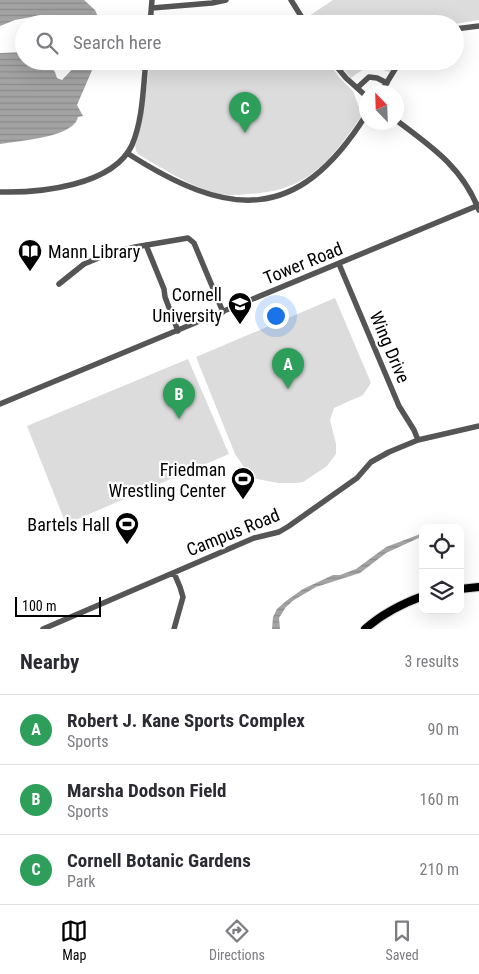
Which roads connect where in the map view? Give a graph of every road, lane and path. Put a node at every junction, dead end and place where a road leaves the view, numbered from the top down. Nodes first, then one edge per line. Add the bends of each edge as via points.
1 (152, 0) edge
2 (226, 0) edge
3 (291, 0) edge
4 (152, 8) junction
5 (151, 15) edge
6 (300, 15) edge
7 (479, 26) edge
8 (464, 28) edge
9 (145, 70) edge
10 (339, 70) edge
11 (395, 70) edge
12 (387, 83) joint
13 (357, 88) joint
14 (359, 126) edge
15 (404, 126) edge
16 (127, 153) junction
17 (0, 192) edge
18 (478, 207) edge
19 (146, 245) junction
20 (338, 264) junction
21 (60, 284) dead end
22 (223, 312) junction
23 (178, 331) junction
24 (0, 404) edge
25 (479, 426) edge
26 (418, 440) junction
27 (174, 573) junction
28 (479, 587) edge
29 (464, 589) edge
30 (419, 598) edge
31 (43, 629) edge
32 (174, 629) edge
33 (365, 629) edge

1 - 4 street
2 - 4 street
3 - 6 street
4 - 5 street
7 - 8 street
9 - 16 street via 139,120
10 - 13 street
11 - 12 street
12 - 13 street via 369,77
14 - 16 street via 344,149 316,176 294,190 264,199 227,199 201,192
15 - 18 street via 448,161 465,182
16 - 17 street via 112,167 80,182 34,192
18 - 20 street, Tower Road
19 - 21 street via 121,250 84,264
19 - 22 street via 188,238 194,243
19 - 23 street
20 - 22 street, Tower Road
20 - 26 street, Wing Drive via 399,406
22 - 23 street, Tower Road
23 - 24 street, Tower Road
25 - 26 street, Campus Road
26 - 27 street, Campus Road via 374,460 357,478 284,530 254,538
27 - 31 street, Campus Road
27 - 32 street via 183,597
28 - 29 main road
30 - 33 main road via 382,615

